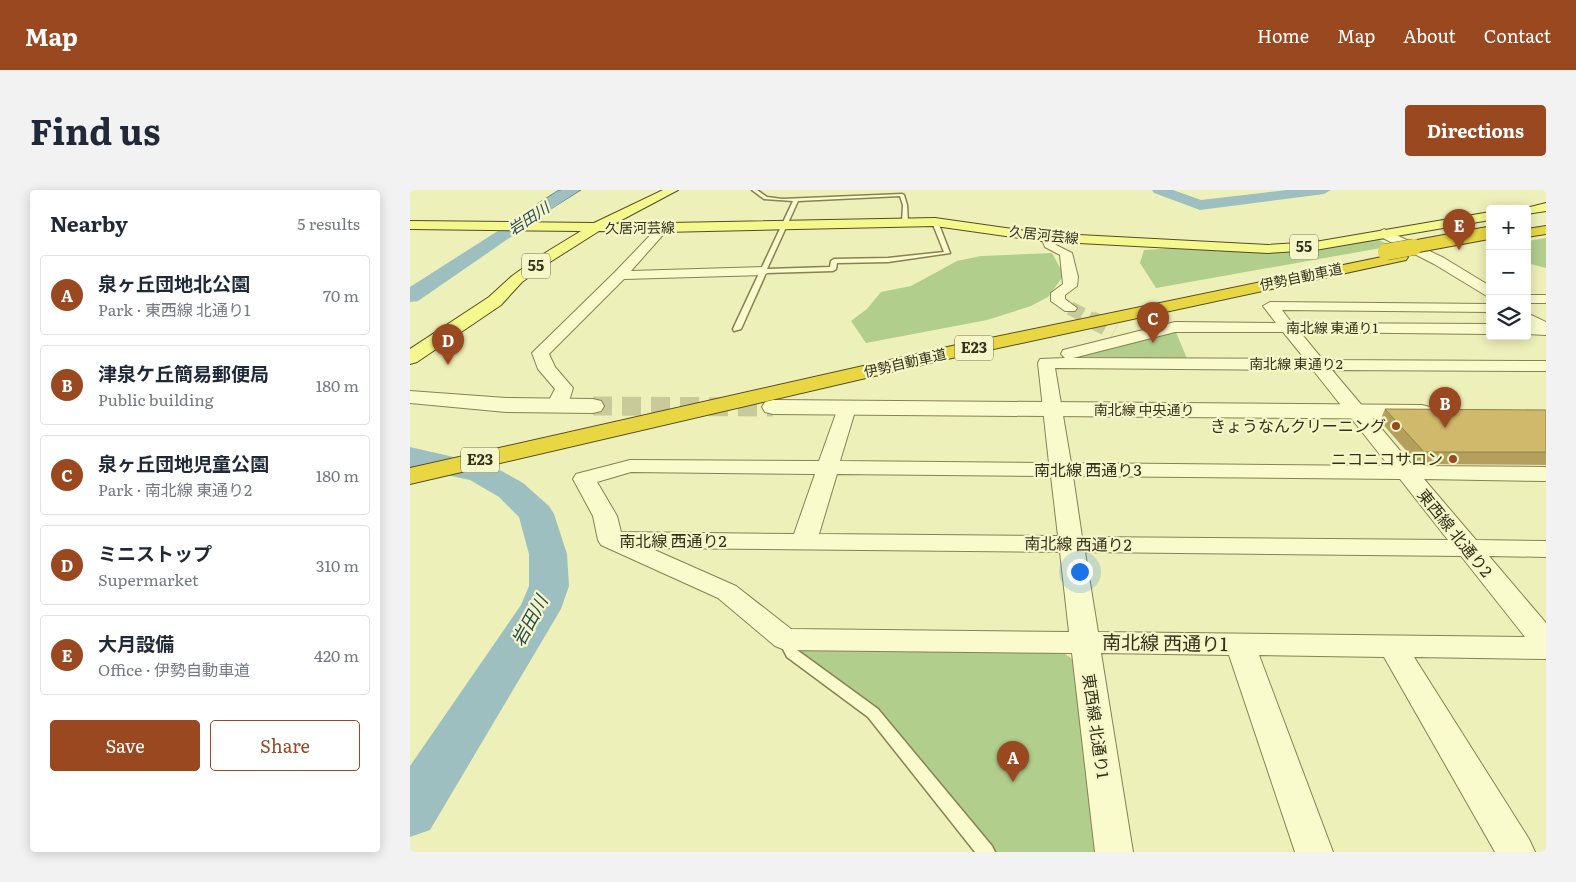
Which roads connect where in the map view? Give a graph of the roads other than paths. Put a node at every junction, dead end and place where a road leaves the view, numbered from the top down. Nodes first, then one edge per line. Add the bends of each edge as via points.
1 (672, 190) edge
2 (754, 190) edge
3 (796, 200) junction
4 (1546, 207) edge
5 (1531, 209) edge
6 (1486, 217) edge
7 (905, 222) junction
8 (935, 222) junction
9 (1546, 223) edge
10 (785, 224) junction
11 (1531, 225) edge
12 (410, 226) edge
13 (596, 228) junction
14 (663, 228) junction
15 (1546, 230) edge
16 (1531, 232) edge
17 (1384, 233) junction
18 (1486, 236) edge
19 (1047, 237) junction
20 (764, 271) junction
21 (620, 275) junction
22 (1486, 290) edge
23 (1531, 299) edge
24 (1546, 300) edge
25 (1070, 308) tunnel mouth
26 (1486, 308) edge
27 (1531, 321) edge
28 (1288, 328) junction
29 (737, 329) dead end
30 (1486, 329) edge
31 (1541, 330) edge
32 (410, 358) edge
33 (1046, 363) junction
34 (1317, 364) junction
35 (1546, 366) edge
36 (410, 397) edge
37 (554, 406) junction
38 (593, 406) tunnel mouth
39 (773, 407) tunnel mouth
40 (847, 408) junction
41 (1052, 410) junction
42 (1356, 412) junction
43 (1446, 412) edge
44 (548, 437) junction
45 (410, 460) edge
46 (827, 468) junction
47 (1061, 470) junction
48 (1407, 473) junction
49 (1546, 474) edge
50 (410, 476) edge
51 (610, 540) junction
52 (804, 542) junction
53 (1071, 544) junction
54 (1468, 548) junction
55 (1546, 549) edge
56 (785, 639) junction
57 (1084, 642) junction
58 (1546, 643) edge
59 (1240, 644) junction
60 (1392, 646) junction
61 (1546, 648) edge
62 (986, 852) edge
63 (1114, 852) edge
64 (1314, 852) edge
65 (1516, 852) edge

1 - 13 main road, 久居河芸線 / 55
2 - 3 lane via 766,198
3 - 7 lane via 902,195
3 - 10 lane
4 - 5 main road
6 - 17 main road, 久居河芸線 / 55
7 - 8 main road, 久居河芸線 / 55
7 - 10 main road, 久居河芸線 / 55
8 - 19 main road, 久居河芸線 / 55
8 - 20 lane via 947,253 888,260 834,261 833,269
9 - 11 highway
10 - 14 main road, 久居河芸線 / 55
10 - 20 lane
12 - 13 main road, 久居河芸線 / 55
13 - 14 main road, 久居河芸線 / 55
13 - 32 main road, 久居河芸線 / 55 via 545,259 517,279 495,301
14 - 21 street
15 - 16 highway
17 - 19 main road, 久居河芸線 / 55 via 1279,249
17 - 22 street via 1439,261
18 - 44 highway, 伊勢自動車道 / E23
19 - 25 street via 1051,247 1066,253 1070,286 1058,293 1058,301
20 - 21 street
20 - 29 lane
21 - 37 street via 540,353 547,369 564,388 562,398
23 - 24 street
26 - 28 street, 東西線 北通り2 via 1270,306
27 - 31 street
28 - 30 street, 南北線 東通り1
28 - 33 street, 南北線 東通り1 via 1175,327 1120,336 1045,360
28 - 34 street, 東西線 北通り2
33 - 34 street, 南北線 東通り2
33 - 41 street, 東西線 北通り1
34 - 35 street, 南北線 東通り2
34 - 42 street, 東西線 北通り2
36 - 37 street via 449,402
37 - 38 street
39 - 40 street, 南北線 中央通り
40 - 41 street, 南北線 中央通り
40 - 46 street
41 - 42 street, 南北線 中央通り
41 - 47 street, 東西線 北通り1
42 - 43 street, 南北線 中央通り
42 - 48 street, 東西線 北通り2
44 - 45 highway, 伊勢自動車道 / E23
44 - 50 highway, 伊勢自動車道 / E23
46 - 47 street, 南北線 西通り3
46 - 51 street, 南北線 西通り3 via 630,466 584,479 605,516
46 - 52 street
47 - 48 street, 南北線 西通り3
47 - 53 street, 東西線 北通り1
48 - 49 street, 南北線 西通り3
48 - 54 street, 東西線 北通り2
51 - 52 street, 南北線 西通り2
51 - 56 street via 727,592
52 - 53 street, 南北線 西通り2
53 - 54 street, 南北線 西通り2
53 - 57 street, 東西線 北通り1
54 - 55 street, 南北線 西通り2
54 - 58 street, 東西線 北通り2
56 - 57 street, 南北線 西通り1
56 - 62 lane via 792,653 873,713
57 - 59 street, 南北線 西通り1
57 - 63 street, 東西線 北通り1
59 - 60 street, 南北線 西通り1
59 - 64 street
60 - 61 street, 南北線 西通り1
60 - 65 street

